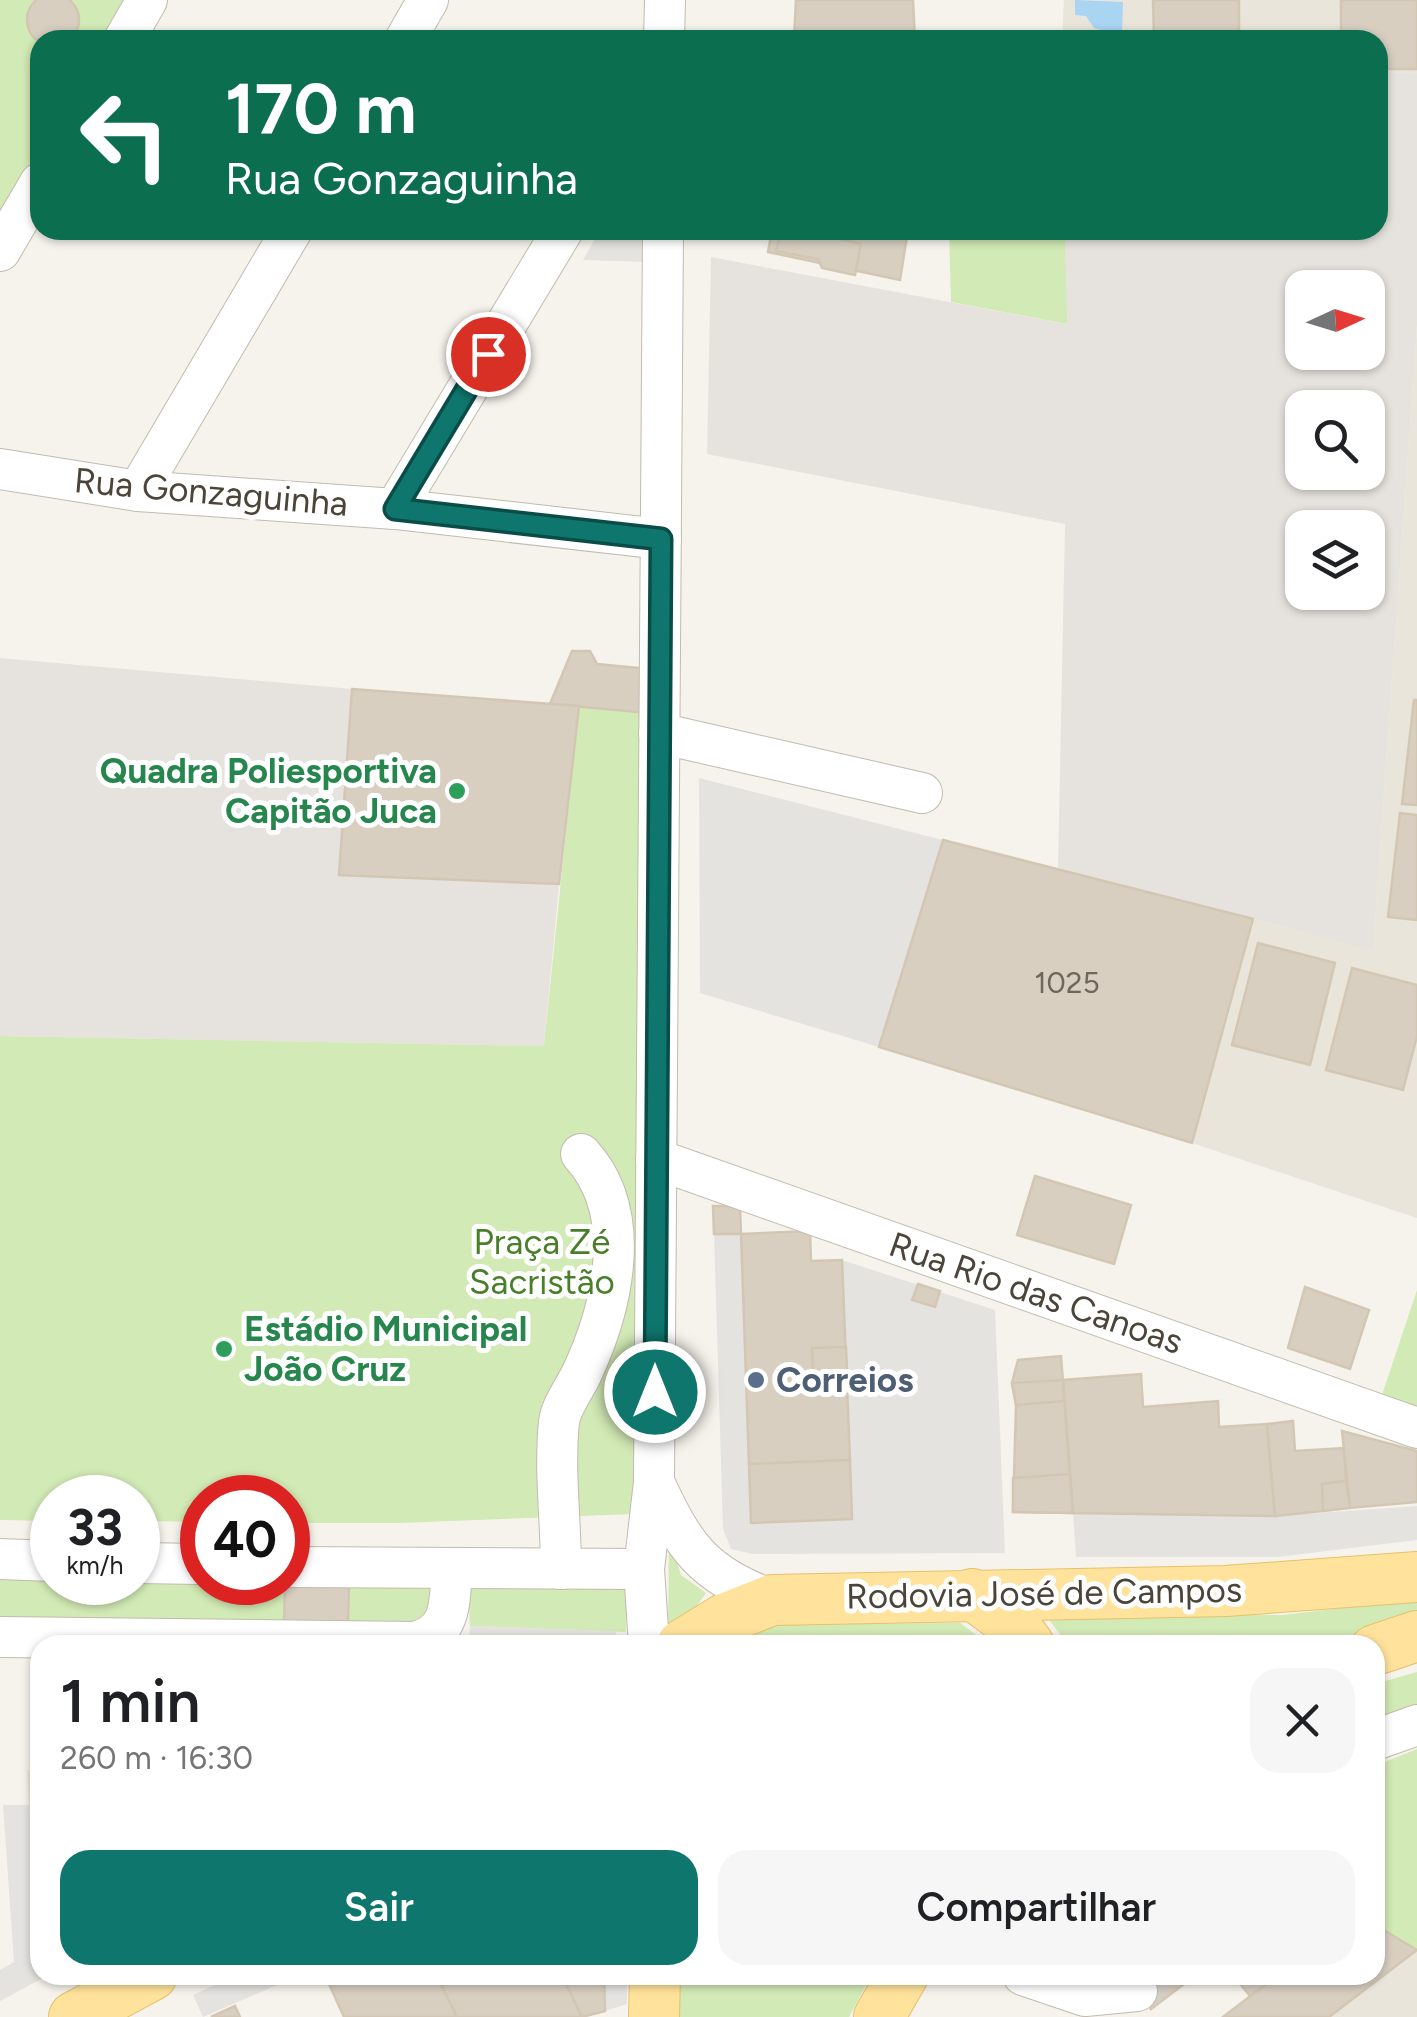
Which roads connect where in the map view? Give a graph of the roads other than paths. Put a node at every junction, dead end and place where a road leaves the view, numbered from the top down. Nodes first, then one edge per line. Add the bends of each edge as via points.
1 (147, 0) edge
2 (428, 0) edge
3 (665, 0) edge
4 (130, 30) edge
5 (411, 30) edge
6 (664, 30) edge
7 (30, 200) edge
8 (286, 240) edge
9 (557, 240) edge
10 (663, 240) edge
11 (0, 251) edge
12 (0, 468) edge
13 (138, 491) junction
14 (395, 509) junction
15 (661, 539) junction
16 (659, 733) junction
17 (922, 793) dead end
18 (580, 1154) dead end
19 (656, 1159) junction
20 (1417, 1428) edge
21 (654, 1482) junction
22 (0, 1559) edge
23 (30, 1560) edge
24 (310, 1568) edge
25 (644, 1568) junction
26 (561, 1570) junction
27 (452, 1571) junction
28 (1417, 1577) edge
29 (972, 1594) junction
30 (772, 1600) junction
31 (436, 1635) edge
32 (648, 1635) edge
33 (698, 1635) edge
34 (1021, 1635) edge
35 (0, 1636) edge
36 (30, 1636) edge
37 (1417, 1636) edge
38 (1385, 1647) edge
39 (1417, 1725) edge
40 (1385, 1736) edge
41 (133, 1985) edge
42 (655, 1985) edge
43 (898, 1985) edge
44 (1053, 1985) edge
45 (1137, 1991) tunnel mouth
46 (74, 2017) edge
47 (654, 2017) edge
48 (879, 2017) edge

1 - 4 street
2 - 5 street
3 - 6 street
7 - 11 street
8 - 13 street
9 - 14 street
10 - 15 street
12 - 13 street, Rua Gonzaguinha
13 - 14 street, Rua Gonzaguinha
14 - 15 street, Rua Gonzaguinha
15 - 16 street
16 - 17 street
16 - 19 street
18 - 26 street via 604,1186 615,1249 609,1295 560,1418
19 - 20 street, Rua Rio das Canoas
19 - 21 street
21 - 25 street
21 - 30 street via 695,1557 716,1576
22 - 23 street
24 - 27 street
25 - 26 street
25 - 32 street
26 - 27 street
27 - 31 street via 444,1627
28 - 29 main road, Rodovia José de Campos via 1226,1591
29 - 30 main road, Rodovia José de Campos
29 - 34 main road
30 - 33 main road, Rodovia José de Campos
35 - 36 street
37 - 38 main road
39 - 40 street
41 - 46 main road
42 - 47 main road
43 - 48 main road
44 - 45 street via 1085,1996

